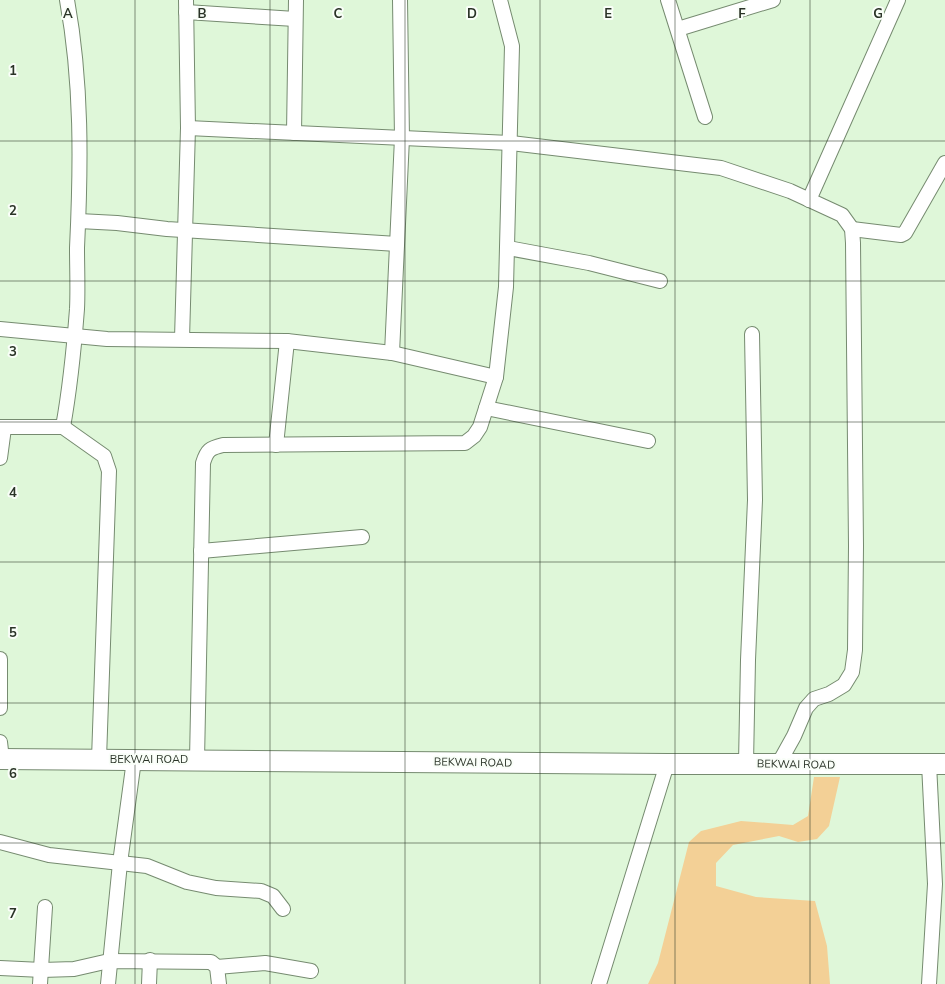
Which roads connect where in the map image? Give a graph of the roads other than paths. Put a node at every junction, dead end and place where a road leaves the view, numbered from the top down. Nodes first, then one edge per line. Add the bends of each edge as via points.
1 (67, 0) edge
2 (296, 0) edge
3 (400, 0) edge
4 (500, 0) edge
5 (668, 0) edge
6 (773, 0) edge
7 (898, 0) edge
8 (186, 6) edge
9 (296, 19) junction
10 (678, 29) junction
11 (706, 117) dead end
12 (188, 128) junction
13 (294, 133) junction
14 (402, 138) junction
15 (511, 143) junction
16 (945, 163) edge
17 (809, 200) junction
18 (79, 221) junction
19 (185, 229) junction
20 (852, 229) junction
21 (397, 244) junction
22 (508, 248) junction
23 (660, 281) dead end
24 (0, 329) edge
25 (752, 334) dead end
26 (74, 337) junction
27 (182, 339) junction
28 (287, 340) junction
29 (392, 353) junction
30 (496, 377) junction
31 (486, 408) junction
32 (63, 426) junction
33 (2, 428) edge
34 (648, 442) dead end
35 (276, 445) junction
36 (0, 458) edge
37 (362, 537) dead end
38 (201, 551) junction
39 (0, 659) edge
40 (0, 708) edge
41 (1, 753) edge
42 (99, 759) junction
43 (134, 760) junction
44 (197, 760) junction
45 (746, 763) junction
46 (778, 763) junction
47 (667, 764) junction
48 (937, 764) edge
49 (0, 842) edge
50 (120, 863) junction
51 (45, 907) dead end
52 (283, 909) dead end
53 (940, 915) edge
54 (150, 960) junction
55 (109, 961) junction
56 (217, 967) junction
57 (0, 968) edge
58 (311, 971) dead end
59 (41, 977) edge
60 (108, 984) edge
61 (149, 984) edge
62 (219, 984) edge
63 (598, 984) edge
64 (929, 984) edge

1 - 18 street via 80,109
2 - 9 street
3 - 14 street
4 - 15 street via 512,46
5 - 10 street
6 - 10 street
7 - 17 street
8 - 9 street
8 - 12 street
9 - 13 street
10 - 11 street
12 - 13 street
12 - 19 street
13 - 14 street
14 - 15 street
14 - 21 street
15 - 17 street via 721,168 780,187
15 - 22 street
16 - 20 street via 905,233 901,235
17 - 20 street via 842,215
18 - 19 street
18 - 26 street
19 - 21 street
19 - 27 street
20 - 46 street via 856,546 854,658 852,672 844,685 814,699 806,708 794,736
21 - 29 street
22 - 23 street
22 - 30 street
24 - 26 street
25 - 45 street via 755,500
26 - 27 street
26 - 32 street
27 - 28 street
28 - 29 street
28 - 35 street
29 - 30 street
30 - 31 street
31 - 34 street
31 - 35 street via 480,427 465,443
32 - 33 street
32 - 42 street via 104,456 110,471
33 - 36 street
35 - 38 street via 223,445 206,452 203,463
37 - 38 street
38 - 44 street
39 - 40 street
41 - 42 highway, BEKWAI ROAD
42 - 43 highway, BEKWAI ROAD
43 - 44 highway, BEKWAI ROAD
43 - 50 street
44 - 47 highway, BEKWAI ROAD
45 - 46 highway, BEKWAI ROAD
45 - 47 highway, BEKWAI ROAD
46 - 48 highway, BEKWAI ROAD
47 - 63 street
48 - 53 street via 935,884
49 - 50 street via 49,855
50 - 52 street via 147,866 187,882 216,888 261,891 273,896
50 - 55 street
51 - 59 street
53 - 64 street
54 - 55 street
54 - 56 street via 211,962
54 - 61 street
55 - 59 street
55 - 60 street
56 - 58 street via 265,963
56 - 62 street
57 - 59 street

